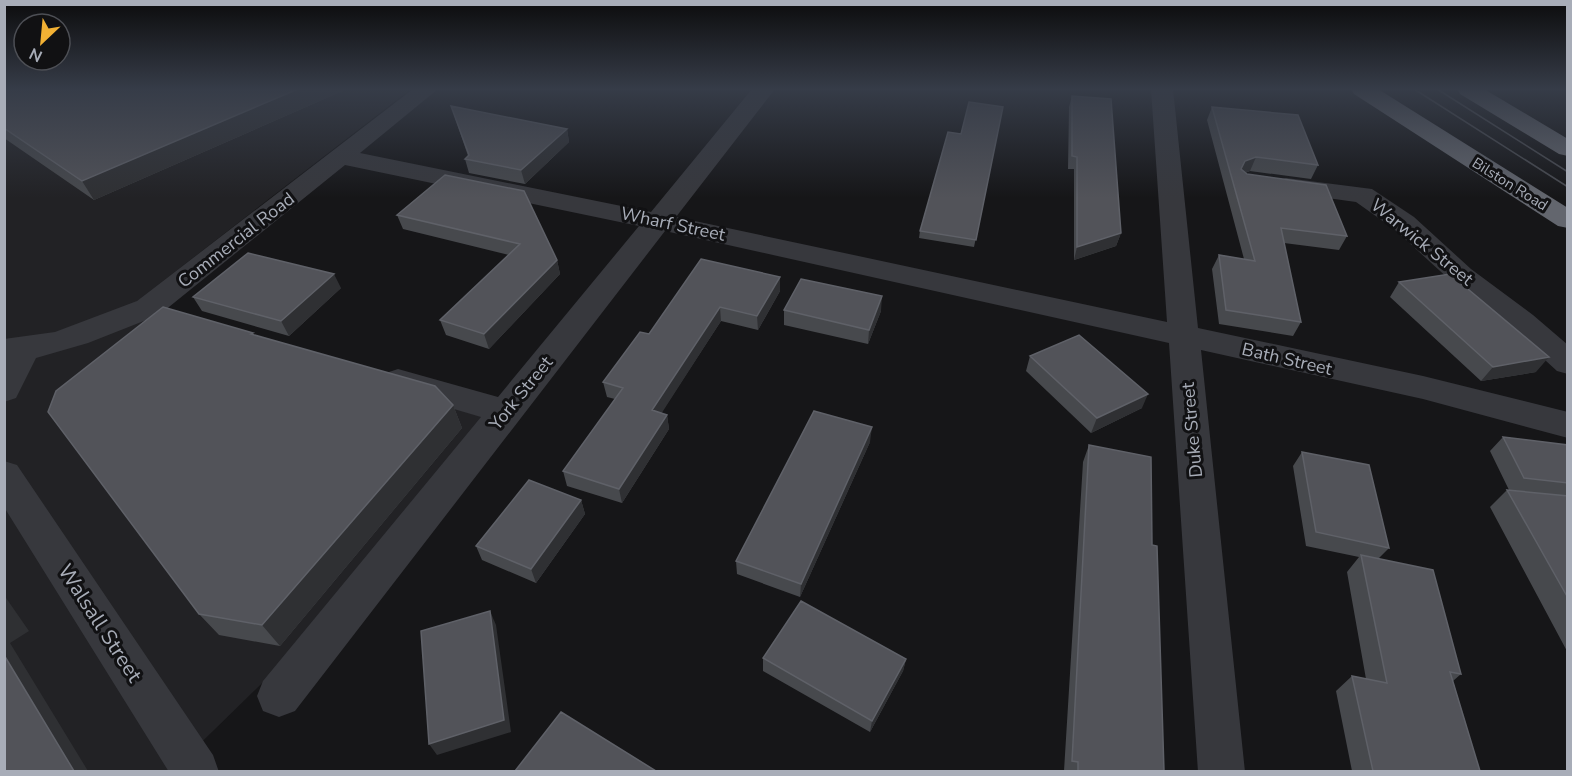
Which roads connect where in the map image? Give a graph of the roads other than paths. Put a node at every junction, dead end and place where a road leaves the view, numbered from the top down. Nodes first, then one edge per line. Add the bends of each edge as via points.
1 (381, 125) edge
2 (735, 125) edge
3 (1165, 125) edge
4 (1420, 125) edge
5 (1525, 125) edge
6 (1568, 149) edge
7 (341, 157) junction
8 (1261, 182) edge
9 (1568, 220) edge
10 (658, 221) junction
11 (1005, 294) joint
12 (148, 309) junction
13 (184, 319) edge
14 (1184, 336) junction
15 (14, 350) edge
16 (1568, 363) edge
17 (368, 372) edge
18 (4, 390) edge
19 (506, 412) junction
20 (1568, 424) edge
21 (4, 475) edge
22 (279, 696) dead end
23 (196, 771) edge
24 (1222, 771) edge

1 - 7 street, Commercial Road
2 - 10 street, York Street
3 - 14 street, Duke Street
4 - 9 highway, Bilston Road
5 - 6 highway
7 - 10 street, Wharf Street
7 - 12 street, Commercial Road
8 - 16 street, Warwick Street via 1363,195 1404,223
10 - 11 street, Wharf Street
10 - 19 street, York Street
11 - 14 street, Bath Street
12 - 13 street
12 - 15 street, Commercial Road via 93,330
14 - 20 street, Bath Street
14 - 24 street, Duke Street
15 - 18 street
17 - 19 street
19 - 22 street, York Street
21 - 23 street, Walsall Street

